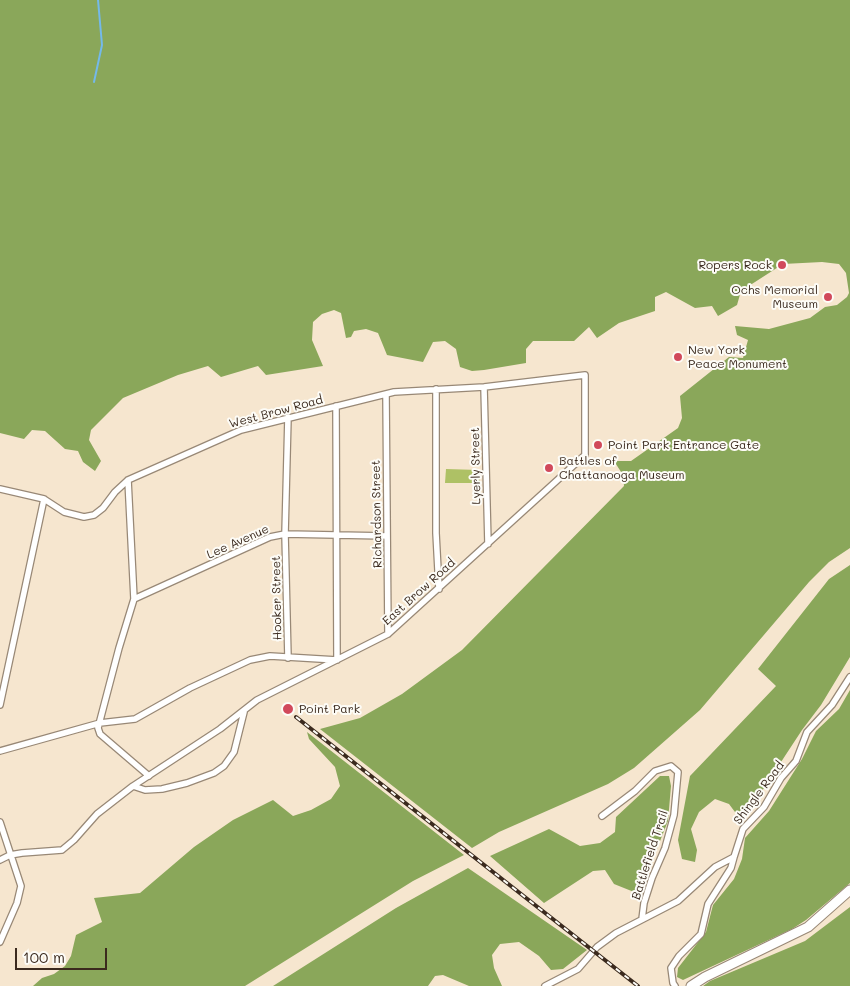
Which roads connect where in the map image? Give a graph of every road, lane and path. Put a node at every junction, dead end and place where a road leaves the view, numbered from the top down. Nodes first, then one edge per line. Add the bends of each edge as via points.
1 (484, 387) junction
2 (436, 389) junction
3 (386, 394) junction
4 (336, 406) junction
5 (288, 417) junction
6 (585, 456) joint
7 (128, 480) junction
8 (0, 489) edge
9 (44, 499) junction
10 (285, 534) junction
11 (337, 534) junction
12 (387, 536) junction
13 (488, 544) junction
14 (438, 588) junction
15 (134, 600) junction
16 (388, 634) junction
17 (288, 658) junction
18 (337, 660) junction
19 (850, 677) edge
20 (0, 705) edge
21 (244, 712) junction
22 (100, 723) junction
23 (0, 750) edge
24 (149, 776) junction
25 (134, 786) junction
26 (602, 816) dead end
27 (0, 822) edge
28 (10, 855) junction
29 (734, 857) junction
30 (0, 860) edge
31 (850, 890) edge
32 (642, 919) junction
33 (0, 942) edge
34 (545, 986) edge
35 (675, 986) edge
36 (691, 986) edge

1 - 2 street, West Brow Road
1 - 6 street, West Brow Road via 585,375
1 - 13 street, Lyerly Street
2 - 3 street, West Brow Road
2 - 14 street
3 - 4 street, West Brow Road
3 - 12 street, Richardson Street
4 - 5 street, West Brow Road
4 - 11 street
5 - 7 street, West Brow Road via 233,433
5 - 10 street, Hooker Street
6 - 13 street, East Brow Road
7 - 9 street, West Brow Road via 103,508 84,518 64,512
7 - 15 street
8 - 9 street, West Brow Road
9 - 20 street
10 - 11 street, Lee Avenue
10 - 15 street, Lee Avenue via 262,540
10 - 17 street, Hooker Street
11 - 12 street, Lee Avenue
11 - 18 street
12 - 16 street, Richardson Street
13 - 14 street, East Brow Road
14 - 16 street, East Brow Road
15 - 22 street
16 - 18 street, East Brow Road
17 - 18 street
17 - 22 street via 270,656 250,660 135,719
18 - 21 street, East Brow Road via 257,700
19 - 29 street, Shingle Road via 832,705 807,732 796,761 781,778 764,807 743,829
21 - 24 street, East Brow Road
21 - 25 street via 234,752 219,770 162,789 145,790
22 - 23 street
22 - 24 street via 100,734
24 - 25 street, East Brow Road
25 - 28 street, East Brow Road via 93,816 62,850
26 - 32 street, Battlefield Trail via 655,771 671,766 678,772 674,816 646,894
27 - 28 street
28 - 30 street, East Brow Road
28 - 33 street via 21,886
29 - 32 street via 715,867 678,901
29 - 35 street, Shingle Road via 731,868 708,904 701,934 671,968
31 - 36 main road via 808,926
32 - 34 street via 597,947 578,969

